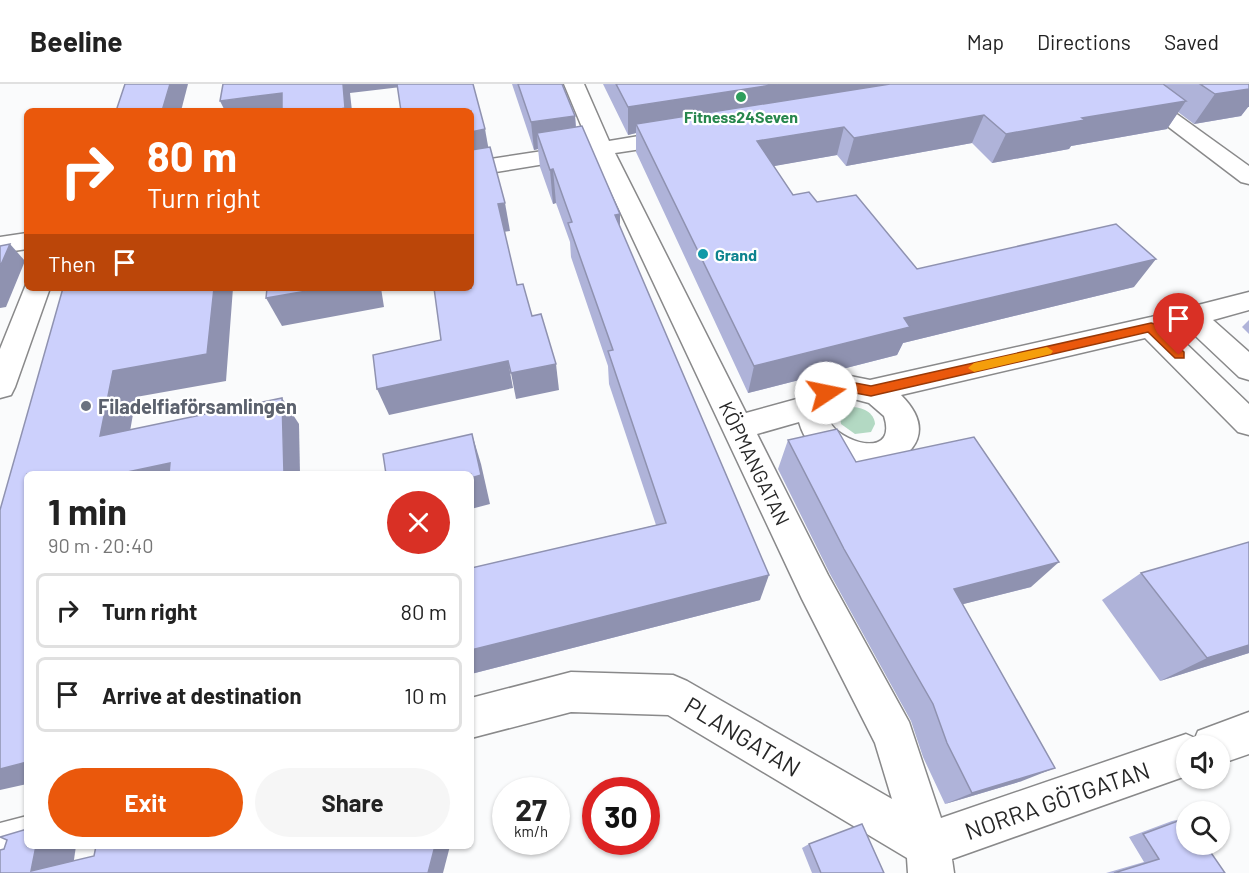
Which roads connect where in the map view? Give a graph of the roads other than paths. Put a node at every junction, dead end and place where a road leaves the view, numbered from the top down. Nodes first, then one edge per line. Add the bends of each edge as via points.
1 (574, 84) edge
2 (1122, 84) edge
3 (696, 133) edge
4 (602, 148) junction
5 (474, 169) edge
6 (1249, 177) edge
7 (24, 241) edge
8 (0, 245) edge
9 (36, 291) edge
10 (1249, 301) edge
11 (1191, 316) junction
12 (1151, 327) junction
13 (1249, 369) edge
14 (0, 387) edge
15 (871, 391) junction
16 (815, 406) junction
17 (1249, 423) edge
18 (738, 427) junction
19 (474, 717) edge
20 (1249, 733) edge
21 (1230, 740) edge
22 (1176, 759) edge
23 (24, 839) edge
24 (0, 845) edge
25 (929, 859) edge

1 - 4 street, KÖPMANGATAN
2 - 6 street
3 - 4 street
4 - 5 street
4 - 18 street, KÖPMANGATAN
7 - 8 street
9 - 14 street
10 - 11 street
11 - 12 street
11 - 13 street
12 - 15 street
12 - 17 street
15 - 16 street via 837,389 826,393
15 - 16 street via 890,402 903,425 902,437 884,454 853,456 837,450 818,432 813,421
16 - 18 street
18 - 25 street, KÖPMANGATAN via 815,587 894,737
19 - 25 street, PLANGATAN via 571,692 673,694
20 - 21 street
22 - 25 street, NORRA GÖTGATAN
23 - 24 street

